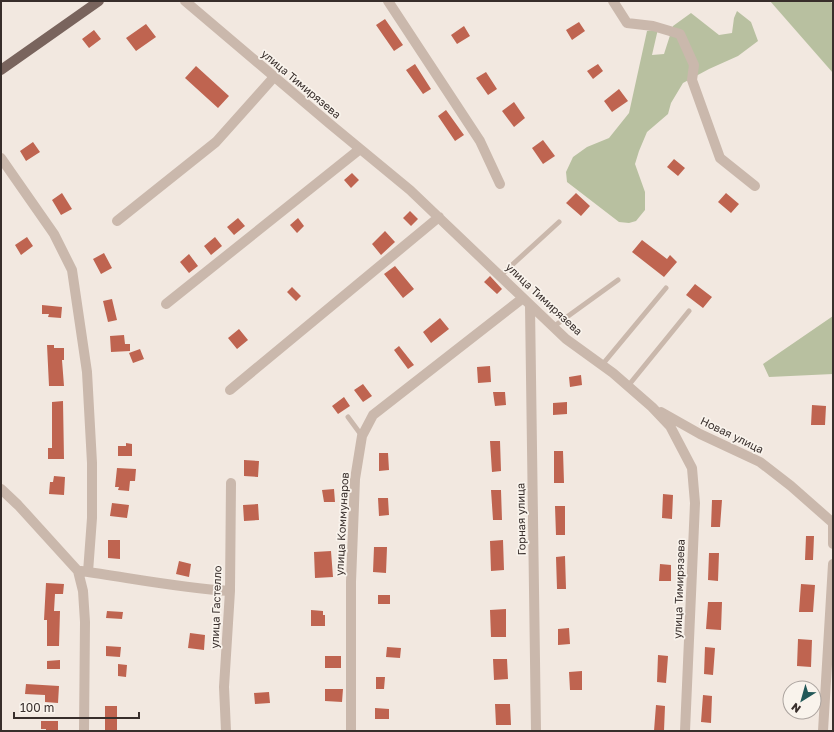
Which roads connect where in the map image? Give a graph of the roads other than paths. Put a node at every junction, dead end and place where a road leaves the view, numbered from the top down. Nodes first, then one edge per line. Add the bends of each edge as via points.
1 (99, 1) edge
2 (185, 1) edge
3 (388, 1) edge
4 (612, 1) edge
5 (1, 70) edge
6 (274, 78) junction
7 (360, 149) junction
8 (1, 158) edge
9 (500, 184) dead end
10 (755, 186) dead end
11 (439, 217) junction
12 (117, 222) dead end
13 (559, 222) dead end
14 (500, 276) junction
15 (618, 280) dead end
16 (666, 288) dead end
17 (523, 298) junction
18 (166, 304) dead end
19 (530, 306) junction
20 (690, 311) dead end
21 (553, 327) junction
22 (602, 365) junction
23 (628, 386) junction
24 (230, 390) dead end
25 (652, 407) junction
26 (348, 417) dead end
27 (362, 436) junction
28 (231, 483) dead end
29 (1, 489) edge
30 (833, 522) edge
31 (833, 544) edge
32 (833, 564) edge
33 (83, 571) junction
34 (230, 591) junction
35 (84, 731) edge
36 (226, 731) edge
37 (351, 731) edge
38 (536, 731) edge
39 (685, 731) edge
40 (823, 731) edge

1 - 5 main road
2 - 6 street, улица Тимирязева
3 - 9 street via 480,141
4 - 10 street via 627,22 654,26 680,34 694,65 692,80 720,158
6 - 7 street, улица Тимирязева
6 - 12 street via 216,142
7 - 11 street, улица Тимирязева
7 - 18 street
8 - 33 street via 54,234 72,270 87,372 92,463 92,518
11 - 14 street, улица Тимирязева
11 - 24 street
13 - 14 lane
14 - 17 street, улица Тимирязева
15 - 21 lane
16 - 22 lane
17 - 19 street, улица Тимирязева
17 - 27 street, улица Коммунаров via 373,416
19 - 21 street, улица Тимирязева
19 - 38 street, Горная улица
20 - 23 lane
21 - 22 street, улица Тимирязева
22 - 23 street, улица Тимирязева
23 - 25 street, улица Тимирязева
25 - 30 street, Новая улица via 700,434 760,462
25 - 39 street, улица Тимирязева via 670,426 692,468 695,503
26 - 27 lane
27 - 37 street, улица Коммунаров via 355,479 351,582
28 - 34 street, улица Гастелло
29 - 33 street
30 - 31 street, Новая улица
32 - 40 street
33 - 34 street via 194,589
33 - 35 street
34 - 36 street, улица Гастелло via 224,688

